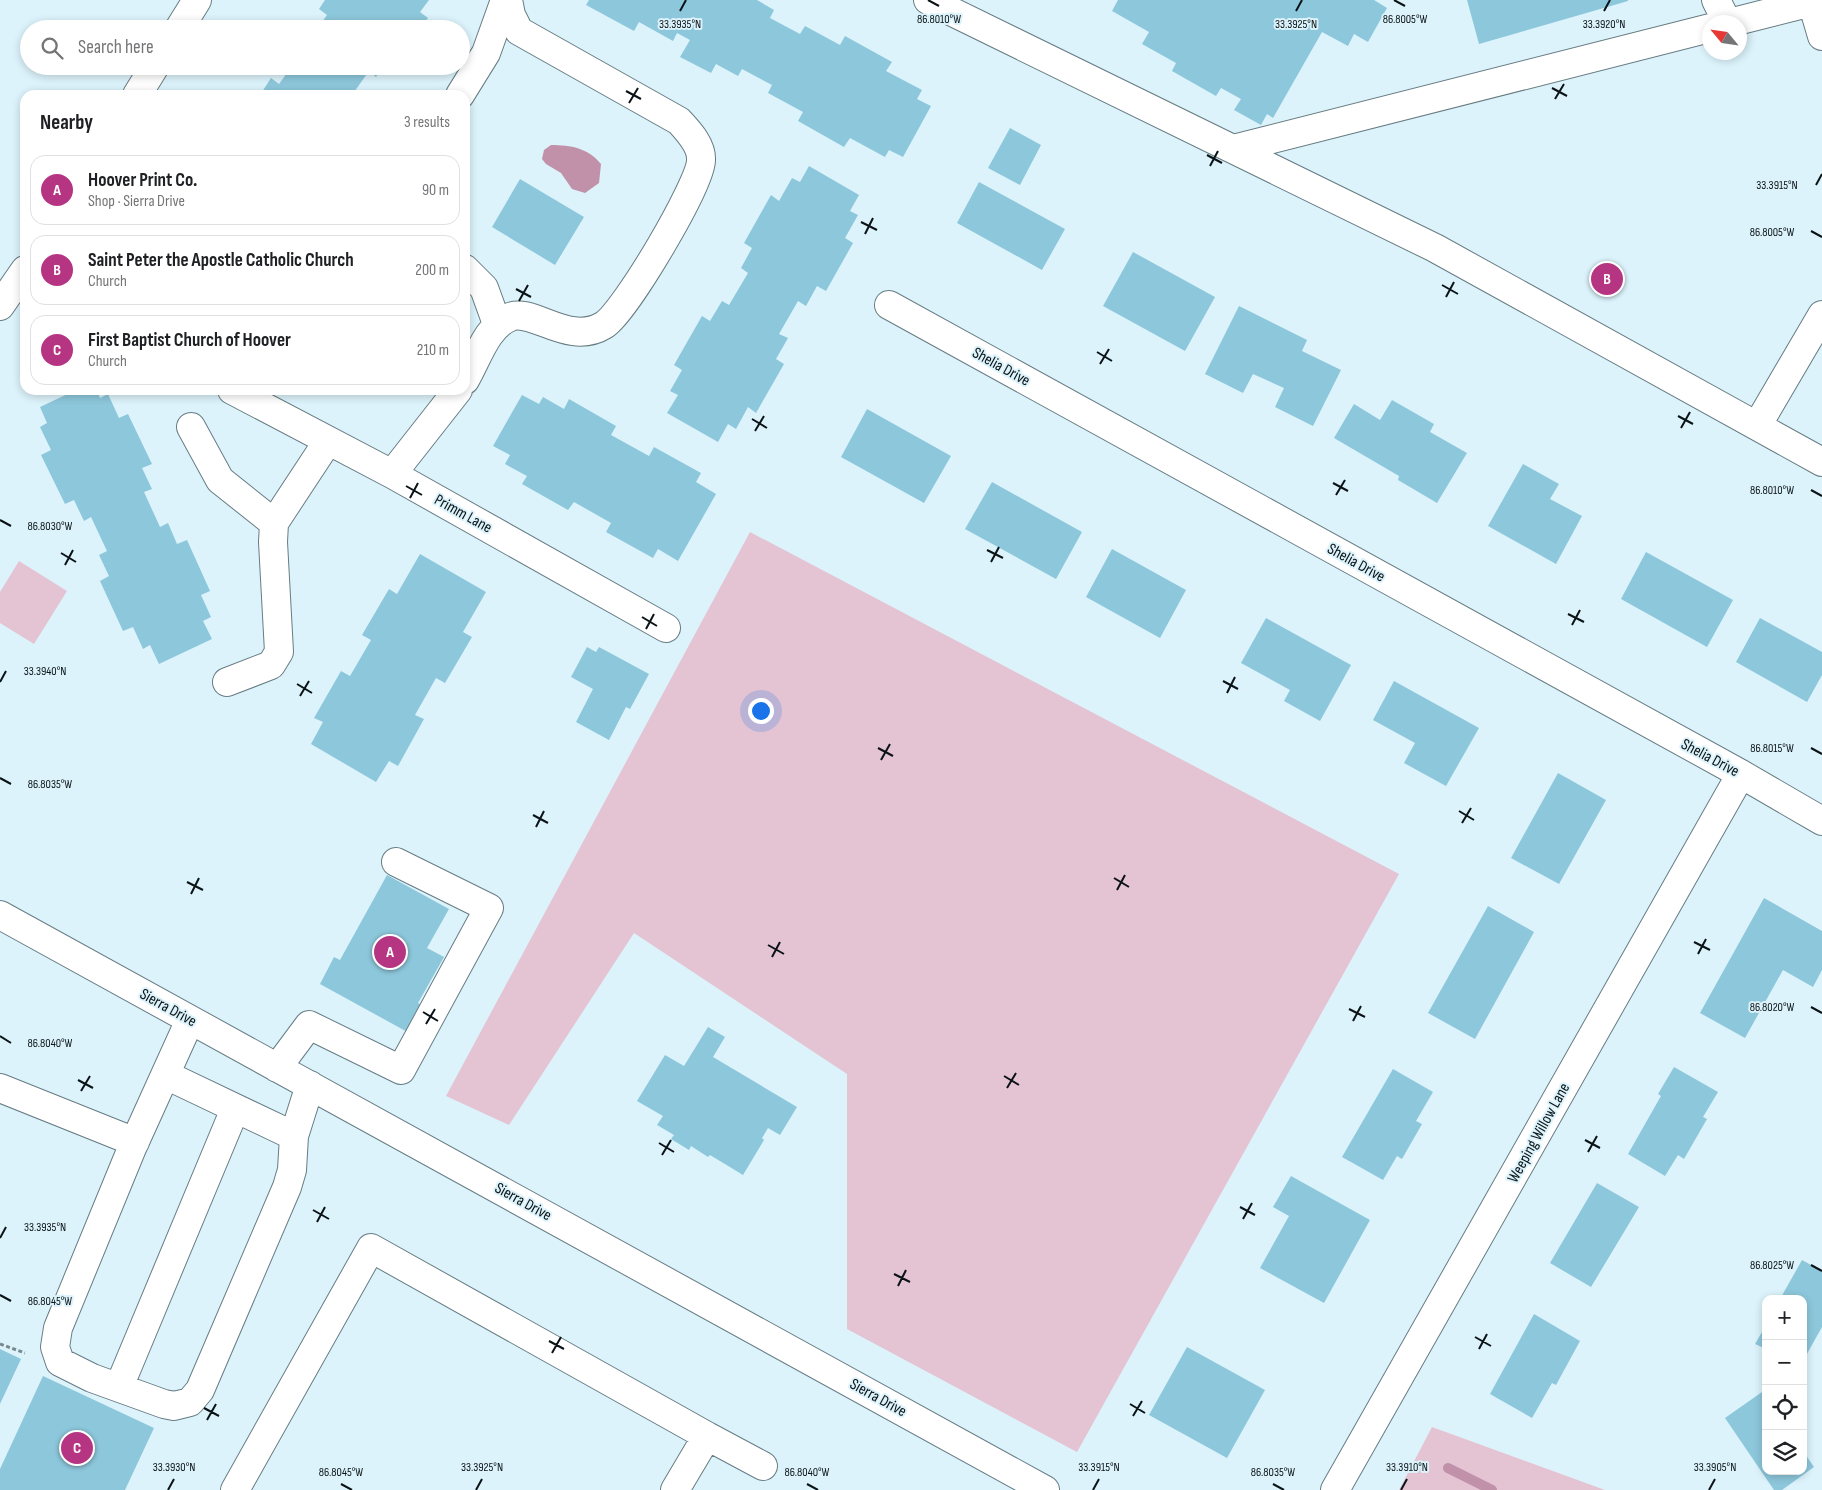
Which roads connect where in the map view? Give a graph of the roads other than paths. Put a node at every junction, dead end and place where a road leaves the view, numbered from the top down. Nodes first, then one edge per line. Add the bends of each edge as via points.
1 (198, 0) edge
2 (506, 0) edge
3 (928, 0) edge
4 (943, 0) edge
5 (948, 0) edge
6 (1716, 0) edge
7 (1723, 15) edge
8 (1747, 18) edge
9 (185, 20) edge
10 (1702, 30) edge
11 (1822, 36) edge
12 (149, 75) edge
13 (140, 90) edge
14 (463, 90) edge
15 (1233, 149) junction
16 (470, 274) edge
17 (20, 277) edge
18 (889, 305) dead end
19 (0, 306) edge
20 (1822, 315) edge
21 (497, 324) junction
22 (470, 371) edge
23 (241, 395) edge
24 (454, 395) edge
25 (1757, 426) junction
26 (191, 427) dead end
27 (328, 441) junction
28 (1822, 462) edge
29 (392, 474) junction
30 (274, 523) junction
31 (666, 628) dead end
32 (227, 682) dead end
33 (1741, 774) junction
34 (1822, 821) edge
35 (396, 862) dead end
36 (0, 915) edge
37 (190, 1020) junction
38 (277, 1068) junction
39 (166, 1074) junction
40 (310, 1085) junction
41 (0, 1088) edge
42 (236, 1109) junction
43 (294, 1136) junction
44 (135, 1142) junction
45 (119, 1387) junction
46 (707, 1436) junction
47 (763, 1466) dead end
48 (235, 1490) edge
49 (675, 1490) edge
50 (1045, 1490) edge
51 (1335, 1490) edge

1 - 9 street
2 - 14 street via 486,52
2 - 21 street via 519,31 680,121 695,140 702,159 696,182 642,277 605,325 584,332 562,330 513,315
3 - 15 street
4 - 5 street
6 - 7 street
8 - 11 street via 1812,2
10 - 15 street
12 - 13 street
15 - 25 street via 1435,248
16 - 21 street via 484,288
17 - 19 street
18 - 33 street, Shelia Drive
20 - 25 street
21 - 22 street
23 - 27 street, Primm Lane
24 - 29 street
25 - 28 street
26 - 30 street via 220,480
27 - 29 street, Primm Lane
27 - 30 street
29 - 31 street, Primm Lane
30 - 32 street via 279,652 271,665
33 - 34 street, Shelia Drive
33 - 51 street, Weeping Willow Lane
35 - 38 street via 489,908 401,1070 308,1024
36 - 37 street, Sierra Drive
37 - 38 street, Sierra Drive
37 - 39 street
38 - 40 street, Sierra Drive
39 - 42 street
39 - 44 street
40 - 43 street
40 - 50 street, Sierra Drive
41 - 44 street
42 - 43 street
42 - 45 street
43 - 45 street via 292,1170 287,1188 200,1390 190,1402 174,1406
44 - 45 street via 58,1328 55,1347 60,1362
46 - 47 street
46 - 48 street via 371,1248
46 - 49 street

